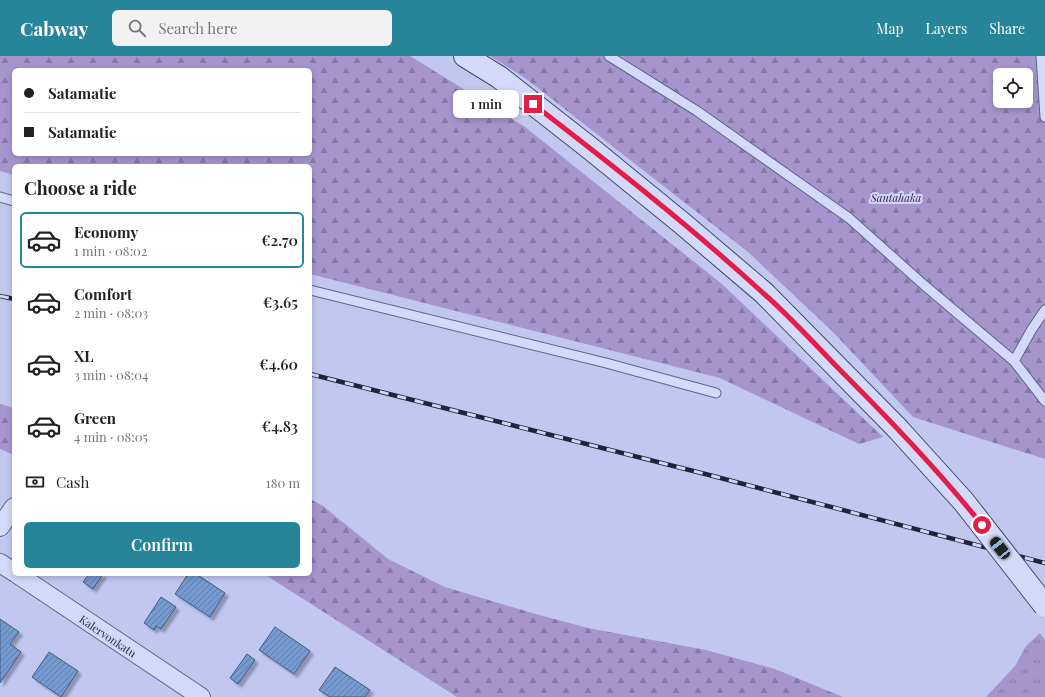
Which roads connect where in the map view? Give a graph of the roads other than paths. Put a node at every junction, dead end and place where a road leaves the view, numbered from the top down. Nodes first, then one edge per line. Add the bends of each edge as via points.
1 (465, 56) edge
2 (609, 56) edge
3 (1041, 56) edge
4 (1045, 117) edge
5 (0, 197) edge
6 (12, 200) edge
7 (312, 290) edge
8 (1045, 310) edge
9 (1014, 361) junction
10 (716, 392) dead end
11 (1045, 401) edge
12 (12, 510) edge
13 (0, 527) edge
14 (0, 563) edge
15 (12, 571) edge
16 (19, 576) edge
17 (1045, 606) edge
18 (200, 697) edge

1 - 17 main road, bridge via 498,77 591,149 764,294 897,428 964,502
2 - 9 lane via 697,111 849,218
3 - 4 lane
5 - 6 lane
7 - 10 lane
8 - 9 lane
9 - 11 lane
12 - 13 street
14 - 15 street
16 - 18 street, Kalervonkatu

